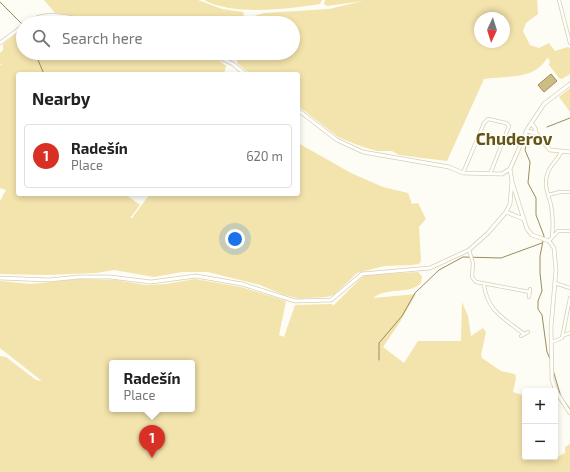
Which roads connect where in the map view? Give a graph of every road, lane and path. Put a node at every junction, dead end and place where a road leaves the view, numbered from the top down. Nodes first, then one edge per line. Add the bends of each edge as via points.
1 (559, 0) edge
2 (43, 16) edge
3 (54, 16) edge
4 (16, 31) edge
5 (0, 43) edge
6 (570, 43) edge
7 (221, 60) edge
8 (242, 72) edge
9 (570, 84) edge
10 (300, 112) edge
11 (531, 123) junction
12 (532, 131) junction
13 (562, 152) junction
14 (570, 152) edge
15 (510, 169) junction
16 (463, 173) junction
17 (490, 174) junction
18 (512, 180) junction
19 (570, 192) edge
20 (548, 195) junction
21 (506, 212) junction
22 (524, 220) junction
23 (570, 231) edge
24 (552, 236) junction
25 (546, 239) junction
26 (469, 250) junction
27 (0, 278) edge
28 (555, 283) junction
29 (484, 284) junction
30 (570, 288) edge
31 (529, 297) dead end
32 (570, 298) edge
33 (570, 333) edge
34 (521, 336) dead end
35 (562, 336) junction
36 (552, 342) junction
37 (570, 413) edge

1 - 6 street
2 - 3 street
4 - 5 street
7 - 8 street
9 - 11 street via 549,98
10 - 16 street via 337,140 354,149 374,155 448,167
11 - 12 street
11 - 12 street
12 - 13 street via 550,150
12 - 15 street
13 - 14 street
13 - 20 street via 550,165 547,174 545,186
15 - 17 street via 502,174
15 - 18 street
16 - 17 street
16 - 17 street via 488,119 509,126
18 - 21 street via 510,204
18 - 22 street
19 - 20 street
20 - 24 street via 552,210
21 - 22 street
21 - 26 street
22 - 25 street via 529,232
23 - 24 street via 558,231
24 - 25 street
25 - 28 street via 554,248
26 - 27 street via 430,268 362,274 335,298 324,301 295,301 242,284 196,276 151,282 110,277 49,280
26 - 29 street via 472,277 476,282
28 - 30 street
28 - 36 street
29 - 31 street via 530,290
29 - 34 street via 490,307 526,333
32 - 35 street
33 - 35 street
35 - 36 street via 560,340
36 - 37 street via 551,366 554,387

